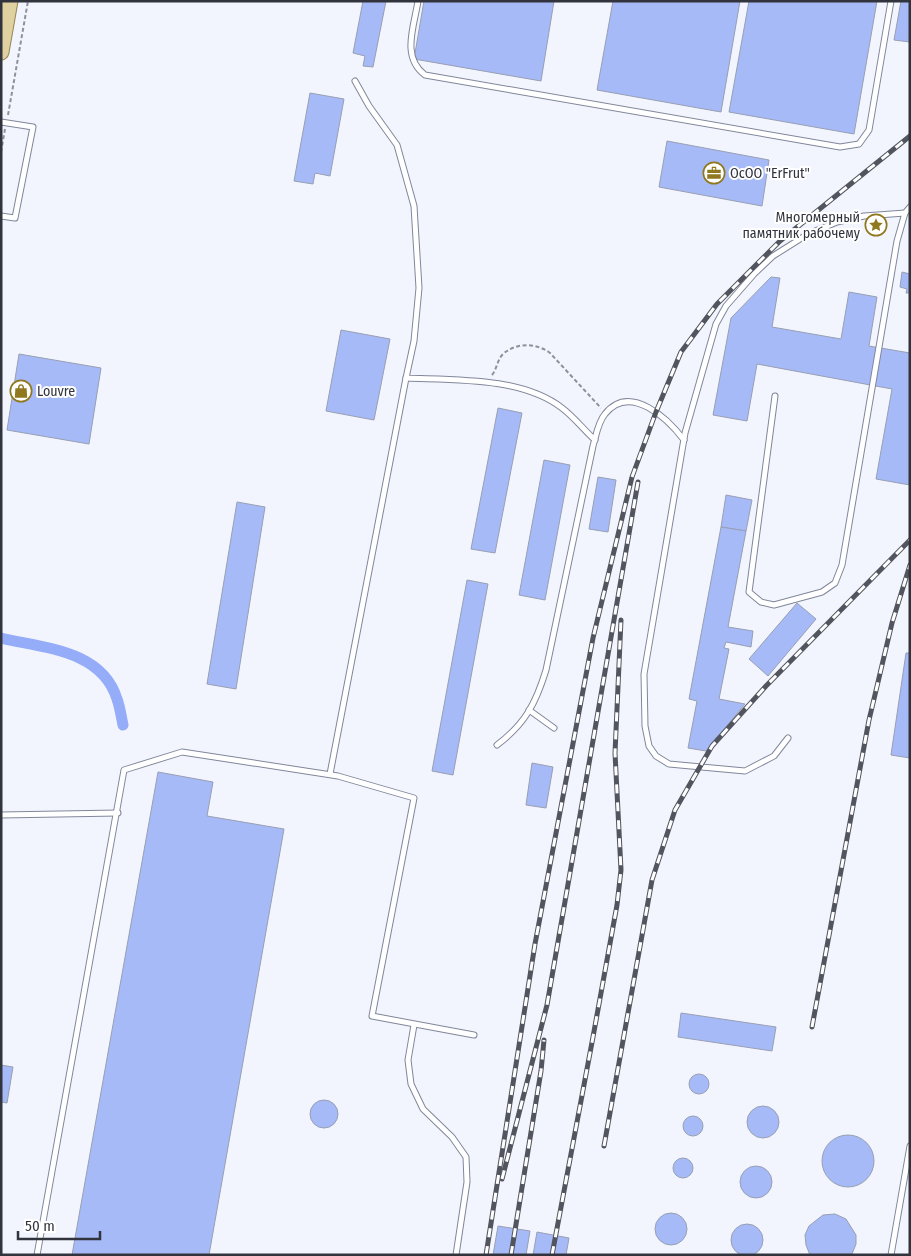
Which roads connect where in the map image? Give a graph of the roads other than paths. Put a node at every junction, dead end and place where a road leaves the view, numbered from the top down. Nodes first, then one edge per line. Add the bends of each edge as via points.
1 (10, 1) edge
2 (418, 1) edge
3 (890, 1) edge
4 (1, 52) edge
5 (355, 80) dead end
6 (4, 123) edge
7 (910, 207) edge
8 (905, 213) junction
9 (1, 216) edge
10 (406, 378) junction
11 (775, 396) dead end
12 (595, 440) junction
13 (684, 440) junction
14 (529, 710) junction
15 (554, 728) dead end
16 (788, 738) dead end
17 (497, 745) dead end
18 (330, 774) junction
19 (118, 813) junction
20 (1, 815) edge
21 (414, 1025) junction
22 (474, 1035) dead end
23 (910, 1146) edge
24 (37, 1255) edge
25 (456, 1255) edge
26 (891, 1255) edge

1 - 4 main road
2 - 3 lane via 410,54 416,69 424,75 840,147 859,144 869,130
5 - 10 lane via 397,145 414,206 419,288
6 - 9 lane via 33,127 15,218
7 - 8 lane
8 - 11 lane via 897,241 842,565 835,583 822,592 774,605 761,602 749,592
8 - 13 lane via 837,222 808,234 773,256 754,274 726,306 716,324
10 - 12 lane via 502,384 543,396 562,408
10 - 18 lane
12 - 13 lane via 606,413 617,404 626,402 644,405 673,425
12 - 14 lane via 546,670 536,701
13 - 16 lane via 644,674 645,726 649,746 656,756 670,764 745,771 774,756
14 - 15 lane
14 - 17 lane
18 - 19 lane via 182,752 124,770
18 - 21 lane via 414,798 372,1016
19 - 20 lane
19 - 24 lane
21 - 22 lane
21 - 25 lane via 408,1060 411,1084 423,1109 452,1137 466,1157 467,1182
23 - 26 lane

